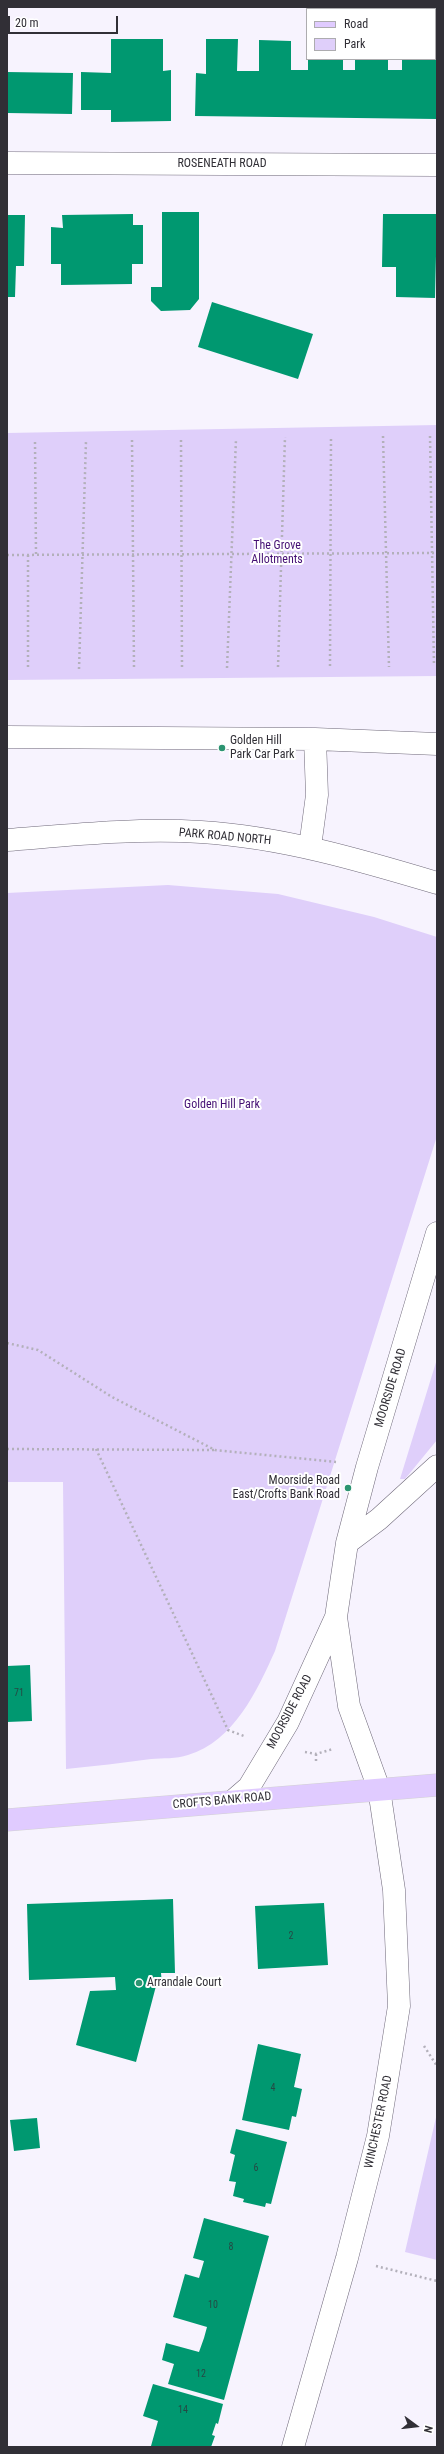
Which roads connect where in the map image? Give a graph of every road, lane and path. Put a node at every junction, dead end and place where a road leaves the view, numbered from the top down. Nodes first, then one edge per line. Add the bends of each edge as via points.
1 (7, 163) edge
2 (437, 164) edge
3 (383, 436) dead end
4 (430, 436) dead end
5 (285, 437) dead end
6 (331, 437) dead end
7 (236, 438) dead end
8 (132, 440) dead end
9 (181, 440) dead end
10 (86, 441) dead end
11 (35, 442) dead end
12 (332, 553) junction
13 (385, 553) junction
14 (432, 553) junction
15 (437, 553) edge
16 (134, 554) junction
17 (182, 554) junction
18 (232, 554) junction
19 (282, 554) junction
20 (7, 555) edge
21 (28, 555) junction
22 (36, 555) junction
23 (83, 555) junction
24 (330, 666) dead end
25 (389, 666) dead end
26 (434, 666) dead end
27 (278, 667) dead end
28 (134, 668) dead end
29 (182, 668) dead end
30 (227, 668) dead end
31 (28, 669) dead end
32 (79, 669) dead end
33 (7, 737) edge
34 (315, 739) junction
35 (437, 744) edge
36 (7, 840) edge
37 (310, 847) junction
38 (437, 884) edge
39 (437, 1234) edge
40 (7, 1343) edge
41 (7, 1449) edge
42 (96, 1449) junction
43 (215, 1450) junction
44 (437, 1466) edge
45 (367, 1467) junction
46 (348, 1543) junction
47 (336, 1617) junction
48 (273, 1745) junction
49 (437, 1785) edge
50 (378, 1789) junction
51 (234, 1800) junction
52 (7, 1820) edge
53 (347, 2258) junction
54 (437, 2281) edge
55 (292, 2447) edge

1 - 2 street, ROSENEATH ROAD
3 - 13 path
4 - 14 path
5 - 19 path
6 - 12 path
7 - 18 path
8 - 16 path
9 - 17 path
10 - 23 path
11 - 22 path
12 - 13 path
12 - 19 path
12 - 24 path
13 - 14 path
13 - 25 path
14 - 15 path
14 - 26 path
16 - 17 path
16 - 23 path
16 - 28 path
17 - 18 path
17 - 29 path
18 - 19 path
18 - 30 path
19 - 27 path
20 - 21 path
21 - 22 path
21 - 31 path
22 - 23 path
23 - 32 path
33 - 34 street
34 - 35 street
34 - 37 street via 317,795
36 - 37 street, PARK ROAD NORTH via 111,832 200,832
37 - 38 street, PARK ROAD NORTH
39 - 45 street, MOORSIDE ROAD
40 - 43 path via 38,1350 112,1397
41 - 42 path
42 - 43 path
42 - 48 path via 228,1730
43 - 45 path
44 - 46 street via 385,1514
45 - 46 street, MOORSIDE ROAD
46 - 47 street, MOORSIDE ROAD
47 - 48 street, MOORSIDE ROAD via 288,1722
47 - 50 street, MOORSIDE ROAD via 349,1706
48 - 51 street, MOORSIDE ROAD via 249,1787
49 - 50 main road, CROFTS BANK ROAD
50 - 51 main road, CROFTS BANK ROAD
50 - 53 street, WINCHESTER ROAD via 394,1890 400,2006 378,2136
51 - 52 main road, CROFTS BANK ROAD
53 - 54 path
53 - 55 street, WINCHESTER ROAD

